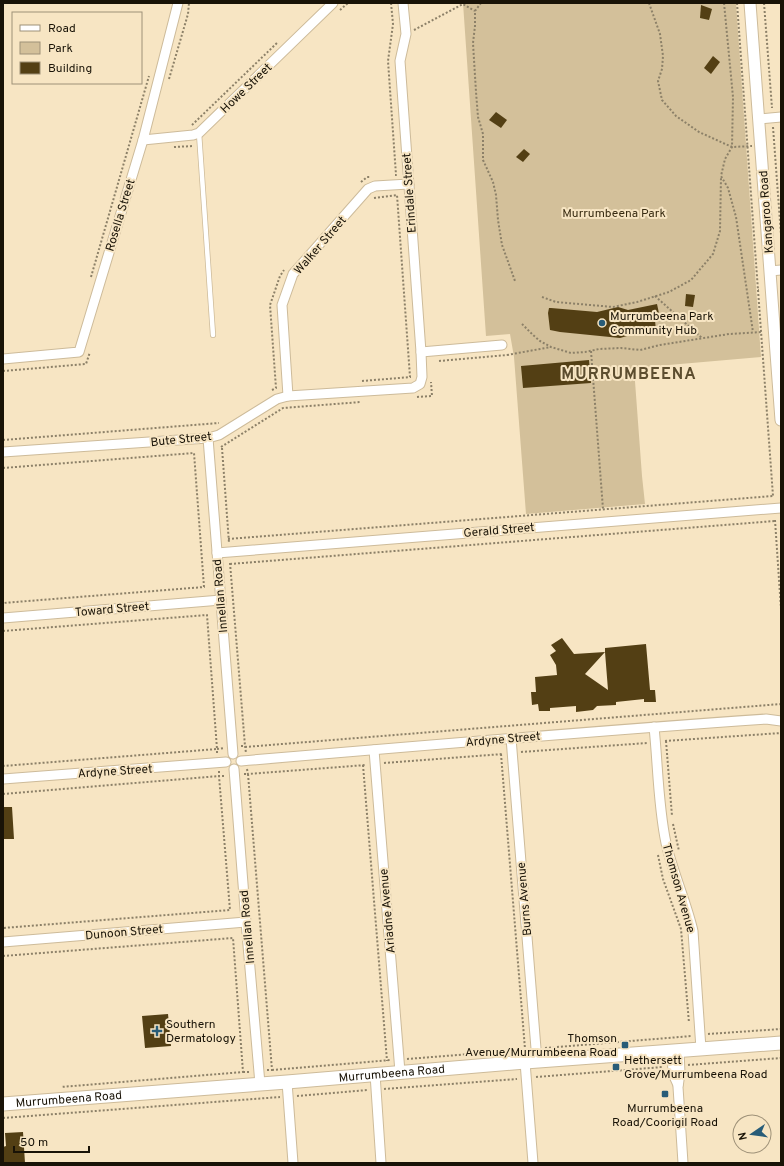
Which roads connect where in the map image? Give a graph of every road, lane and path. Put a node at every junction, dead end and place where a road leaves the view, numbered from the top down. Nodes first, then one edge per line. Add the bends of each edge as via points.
1 (178, 3) edge
2 (333, 3) edge
3 (348, 3) edge
4 (391, 3) edge
5 (403, 3) edge
6 (481, 3) edge
7 (649, 3) edge
8 (724, 3) edge
9 (737, 3) edge
10 (750, 3) edge
11 (475, 10) junction
12 (337, 14) dead end
13 (411, 33) junction
14 (282, 38) dead end
15 (149, 74) dead end
16 (781, 117) edge
17 (759, 119) junction
18 (191, 126) dead end
19 (199, 133) junction
20 (143, 140) junction
21 (200, 144) junction
22 (761, 145) junction
23 (747, 146) junction
24 (732, 147) junction
25 (172, 148) dead end
26 (389, 175) dead end
27 (374, 176) dead end
28 (721, 176) junction
29 (409, 184) junction
30 (358, 186) dead end
31 (370, 203) dead end
32 (288, 265) dead end
33 (775, 271) edge
34 (90, 278) dead end
35 (515, 281) dead end
36 (771, 289) junction
37 (758, 290) junction
38 (656, 296) junction
39 (542, 297) dead end
40 (522, 324) dead end
41 (213, 335) dead end
42 (702, 338) junction
43 (502, 345) joint
44 (551, 347) junction
45 (91, 350) dead end
46 (591, 351) junction
47 (421, 352) junction
48 (507, 355) junction
49 (3, 359) edge
50 (437, 361) dead end
51 (3, 371) edge
52 (431, 375) dead end
53 (410, 377) dead end
54 (420, 384) joint
55 (270, 392) dead end
56 (288, 396) junction
57 (416, 397) dead end
58 (361, 402) dead end
59 (781, 414) edge
60 (781, 420) edge
61 (220, 423) dead end
62 (208, 438) junction
63 (3, 440) edge
64 (222, 447) junction
65 (3, 452) edge
66 (209, 452) junction
67 (3, 468) edge
68 (773, 496) junction
69 (777, 508) edge
70 (603, 509) junction
71 (604, 521) junction
72 (775, 521) junction
73 (228, 539) junction
74 (229, 552) junction
75 (217, 553) junction
76 (230, 564) junction
77 (221, 600) junction
78 (3, 603) edge
79 (781, 609) edge
80 (3, 618) edge
81 (3, 631) edge
82 (781, 704) edge
83 (781, 715) edge
84 (766, 719) junction
85 (781, 721) edge
86 (654, 727) junction
87 (511, 738) junction
88 (374, 750) junction
89 (233, 754) junction
90 (501, 754) dead end
91 (241, 760) junction
92 (226, 762) junction
93 (364, 765) dead end
94 (3, 766) edge
95 (235, 772) junction
96 (219, 776) junction
97 (3, 779) edge
98 (3, 794) edge
99 (657, 849) dead end
100 (246, 922) junction
101 (3, 928) edge
102 (3, 942) edge
103 (3, 956) edge
104 (689, 1028) dead end
105 (781, 1043) edge
106 (701, 1049) junction
107 (675, 1051) junction
108 (529, 1057) junction
109 (781, 1058) edge
110 (387, 1060) dead end
111 (683, 1066) dead end
112 (667, 1067) dead end
113 (244, 1072) junction
114 (400, 1072) junction
115 (375, 1074) junction
116 (259, 1078) junction
117 (527, 1078) junction
118 (287, 1082) junction
119 (57, 1087) dead end
120 (376, 1090) junction
121 (288, 1096) junction
122 (3, 1104) edge
123 (3, 1118) edge
124 (293, 1163) edge
125 (381, 1163) edge
126 (533, 1163) edge
127 (684, 1163) edge

1 - 20 street, Rosella Street
2 - 19 street, Howe Street
3 - 12 path
4 - 26 path via 393,24 388,61 396,175
5 - 13 street, Erindale Street
6 - 11 path
7 - 24 path via 660,34 663,56 658,81 662,100 676,116 699,132
8 - 24 path via 733,97
9 - 23 path
10 - 17 street, Kangaroo Road
11 - 13 path via 463,4
11 - 35 path via 474,71 483,160 494,182 502,245
13 - 29 street, Erindale Street via 400,61
14 - 18 path
15 - 34 path
16 - 17 street
17 - 22 street, Kangaroo Road
19 - 20 street
19 - 21 lane
20 - 49 street, Rosella Street via 79,352
21 - 25 path
21 - 41 lane
22 - 23 path
22 - 33 street, Kangaroo Road
23 - 24 path
23 - 37 path
24 - 28 path
27 - 30 path via 362,180
28 - 38 path via 720,232 713,254 691,280
28 - 42 path via 728,188 736,217 753,332
29 - 47 street, Erindale Street
29 - 56 street, Walker Street via 375,186 368,190 293,274 282,305
31 - 53 path via 374,198 397,195
32 - 55 path via 280,276 270,305 276,388
33 - 36 street, Kangaroo Road
36 - 37 path
36 - 59 street, Kangaroo Road
37 - 68 path
38 - 39 path via 613,307 556,302
38 - 42 path
40 - 44 path via 540,341
42 - 46 path via 640,350 621,348
43 - 47 street
43 - 48 path
44 - 46 path via 571,352
44 - 48 path
45 - 51 path via 86,364
46 - 70 path
47 - 54 street, Erindale Street
48 - 50 path
52 - 57 path via 432,396
54 - 56 street, Bute Street via 413,388
56 - 62 street, Bute Street via 277,399 219,435
58 - 64 path via 283,408
59 - 60 street, Kangaroo Road
61 - 63 path
62 - 65 street, Bute Street
62 - 66 street, Innellan Road
64 - 66 path
64 - 73 path
66 - 75 street, Innellan Road
67 - 78 path via 194,453 204,587
68 - 69 path
68 - 70 path
69 - 71 street, Gerald Street
69 - 72 path
70 - 71 path
70 - 73 path
71 - 74 street, Gerald Street
72 - 76 path
72 - 79 path
73 - 74 path
74 - 75 street, Gerald Street
74 - 76 path
75 - 77 street, Innellan Road
76 - 82 path via 245,746
77 - 80 street, Toward Street
77 - 89 street, Innellan Road
81 - 94 path via 207,615 217,749
83 - 84 street, Ardyne Street
84 - 85 street, Ardyne Street
84 - 86 street, Ardyne Street
86 - 87 street, Ardyne Street
86 - 106 street, Thomson Avenue via 666,842 693,931
87 - 88 street, Ardyne Street
87 - 108 street, Burns Avenue
88 - 91 street, Ardyne Street
88 - 114 street, Ariadne Avenue
89 - 91 street
89 - 92 street
90 - 108 path
91 - 95 street
92 - 95 street
92 - 97 street, Ardyne Street
93 - 110 path
95 - 96 path
95 - 100 street, Innellan Road
95 - 116 path via 248,774 272,1070
96 - 98 path
96 - 101 path via 230,910
99 - 104 path via 663,879 681,929
100 - 102 street, Dunoon Street
100 - 116 street, Innellan Road
103 - 113 path via 233,938
105 - 106 main road, Murrumbeena Road
106 - 107 main road, Murrumbeena Road
107 - 108 main road, Murrumbeena Road
107 - 127 street via 674,1074 678,1086
108 - 114 main road, Murrumbeena Road
108 - 117 street, Burns Avenue
109 - 111 path
112 - 117 path
113 - 116 path
113 - 119 path
114 - 115 main road, Murrumbeena Road
115 - 118 main road, Murrumbeena Road
115 - 120 street
116 - 118 main road, Murrumbeena Road
116 - 122 main road, Murrumbeena Road
117 - 120 path
117 - 126 street, Burns Avenue
118 - 121 street
120 - 121 path
120 - 125 street
121 - 123 path
121 - 124 street

